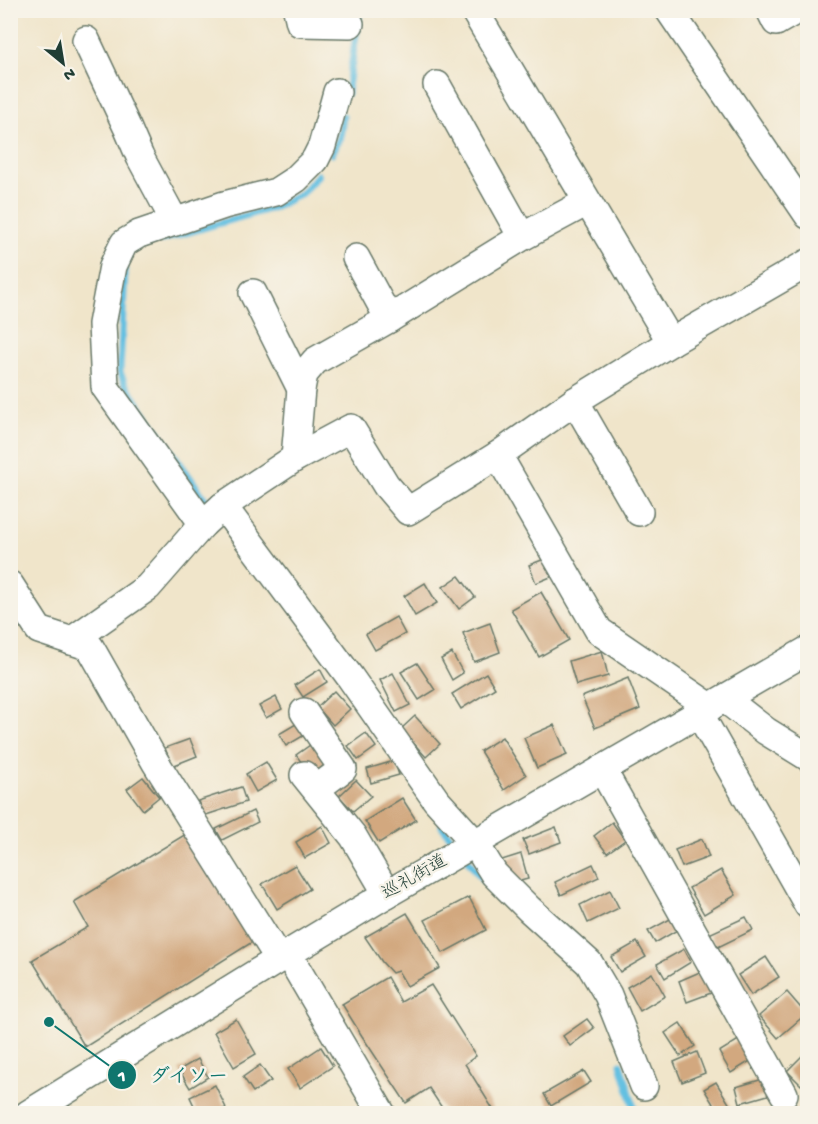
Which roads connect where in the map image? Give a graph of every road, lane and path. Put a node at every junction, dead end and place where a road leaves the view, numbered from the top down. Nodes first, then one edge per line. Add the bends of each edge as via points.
1 (297, 10) edge
2 (474, 10) edge
3 (669, 10) edge
4 (770, 10) edge
5 (797, 10) edge
6 (350, 24) dead end
7 (86, 40) dead end
8 (438, 85) dead end
9 (337, 92) dead end
10 (587, 202) junction
11 (807, 215) edge
12 (176, 222) junction
13 (522, 237) junction
14 (356, 258) dead end
15 (807, 263) edge
16 (253, 293) dead end
17 (389, 319) junction
18 (671, 342) junction
19 (302, 389) junction
20 (575, 401) junction
21 (498, 455) junction
22 (295, 458) junction
23 (223, 506) junction
24 (639, 512) dead end
25 (203, 524) junction
26 (10, 585) edge
27 (71, 641) junction
28 (807, 650) edge
29 (711, 706) junction
30 (304, 712) dead end
31 (807, 757) edge
32 (602, 770) junction
33 (475, 843) junction
34 (387, 894) junction
35 (807, 905) edge
36 (283, 956) junction
37 (644, 1086) dead end
38 (784, 1094) dead end
39 (28, 1113) edge
40 (382, 1113) edge

1 - 6 street via 300,23
2 - 10 street
3 - 11 street
4 - 5 street via 777,22
7 - 12 street via 140,157
8 - 13 street
9 - 12 street via 322,146 315,160 296,179 276,192
10 - 13 street
10 - 18 street
12 - 25 street via 124,243 113,266 102,324 105,387
13 - 17 street
14 - 17 street
15 - 18 street
16 - 19 street
17 - 19 street via 315,361 304,374
18 - 20 street
19 - 22 street
20 - 21 street
20 - 24 street
21 - 22 street via 408,511 386,485 351,428
21 - 29 street via 599,631
22 - 23 street
23 - 25 street
23 - 33 street via 436,800
25 - 27 street via 148,587
26 - 27 street via 39,630
27 - 36 street via 90,647 156,763
28 - 29 street, 巡礼街道
29 - 31 street via 766,731
29 - 32 street, 巡礼街道
29 - 35 street
30 - 34 street via 343,769 310,782 353,836
32 - 33 street, 巡礼街道
32 - 38 street
33 - 34 street, 巡礼街道
33 - 37 street via 494,874 589,963 608,995
34 - 36 street, 巡礼街道
36 - 39 street, 巡礼街道
36 - 40 street

